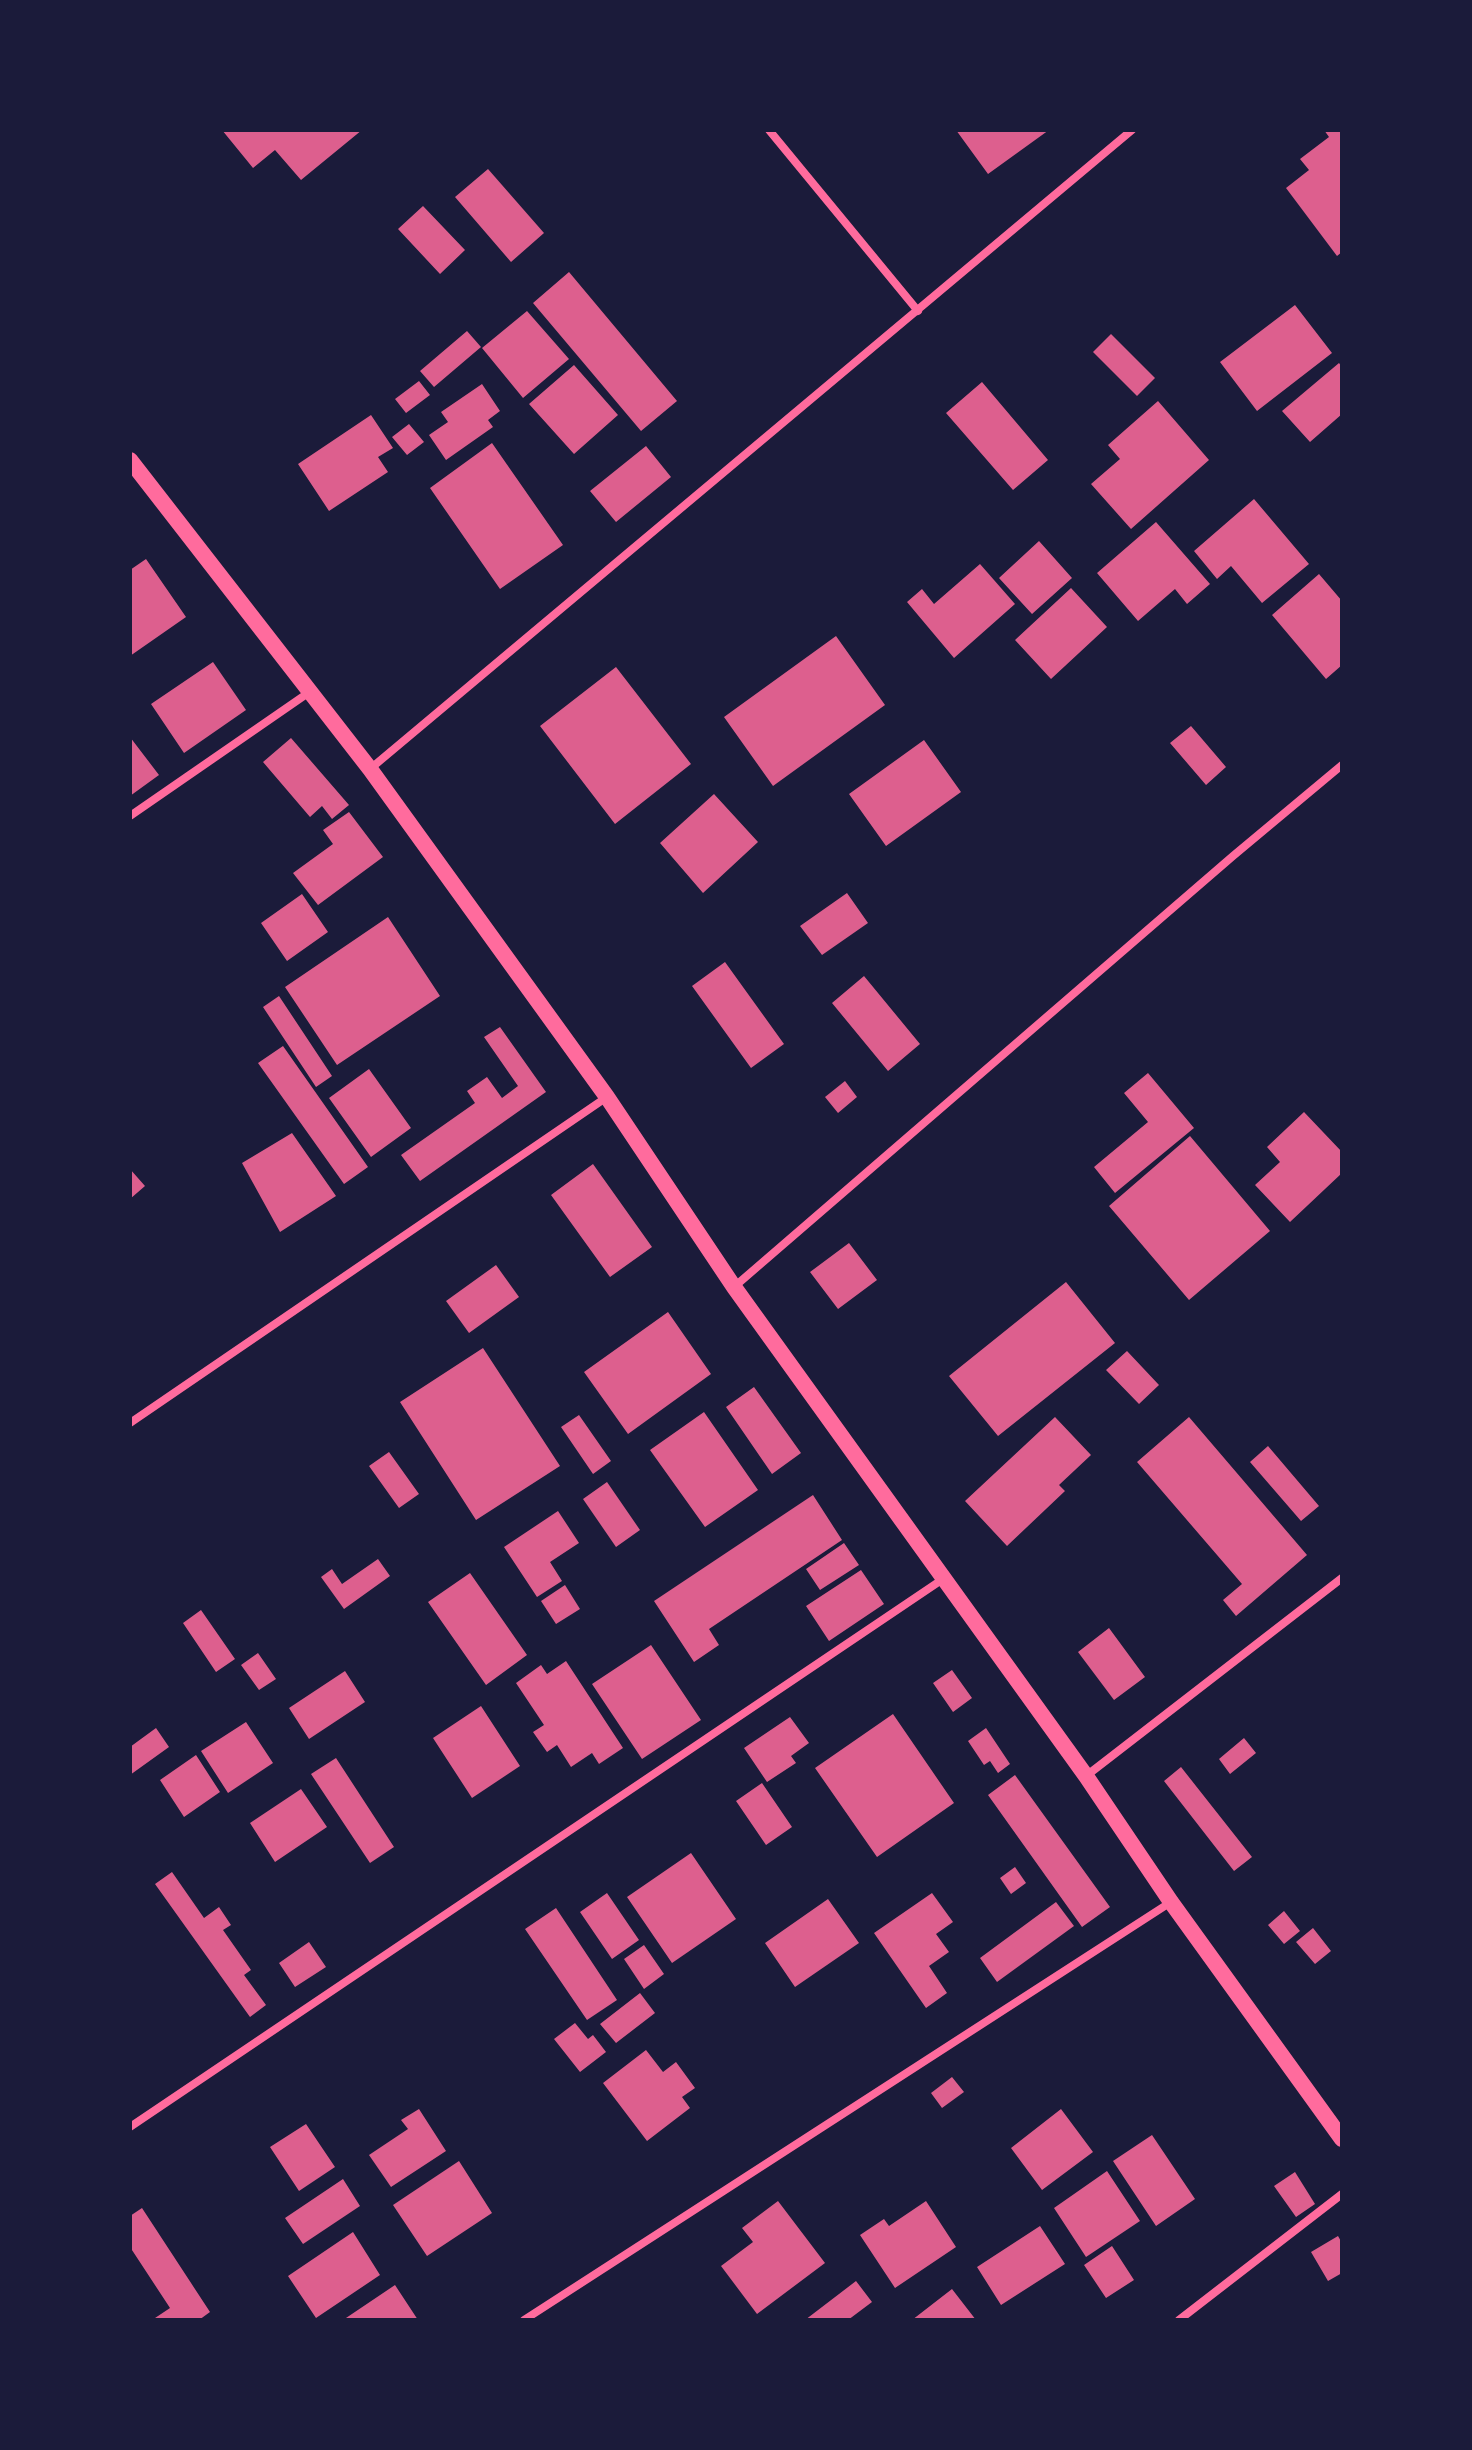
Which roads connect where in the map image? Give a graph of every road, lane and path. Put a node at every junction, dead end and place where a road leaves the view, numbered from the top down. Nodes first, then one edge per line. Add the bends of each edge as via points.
1 (769, 130) edge
2 (1132, 130) edge
3 (918, 311) junction
4 (130, 460) edge
5 (311, 691) junction
6 (1342, 765) edge
7 (370, 769) junction
8 (130, 816) edge
9 (607, 1097) junction
10 (734, 1287) junction
11 (130, 1423) edge
12 (1342, 1578) edge
13 (943, 1579) junction
14 (1086, 1776) junction
15 (1171, 1902) junction
16 (130, 2127) edge
17 (1342, 2139) edge
18 (1342, 2194) edge
19 (524, 2320) edge
20 (1179, 2320) edge

1 - 3 street
2 - 3 street
3 - 7 street
4 - 5 main road
5 - 7 main road
5 - 8 street
6 - 10 street
7 - 9 main road
9 - 10 main road
9 - 11 street
10 - 13 main road
12 - 14 street
13 - 14 main road
13 - 16 street
14 - 15 main road
15 - 17 main road
15 - 19 street
18 - 20 street

